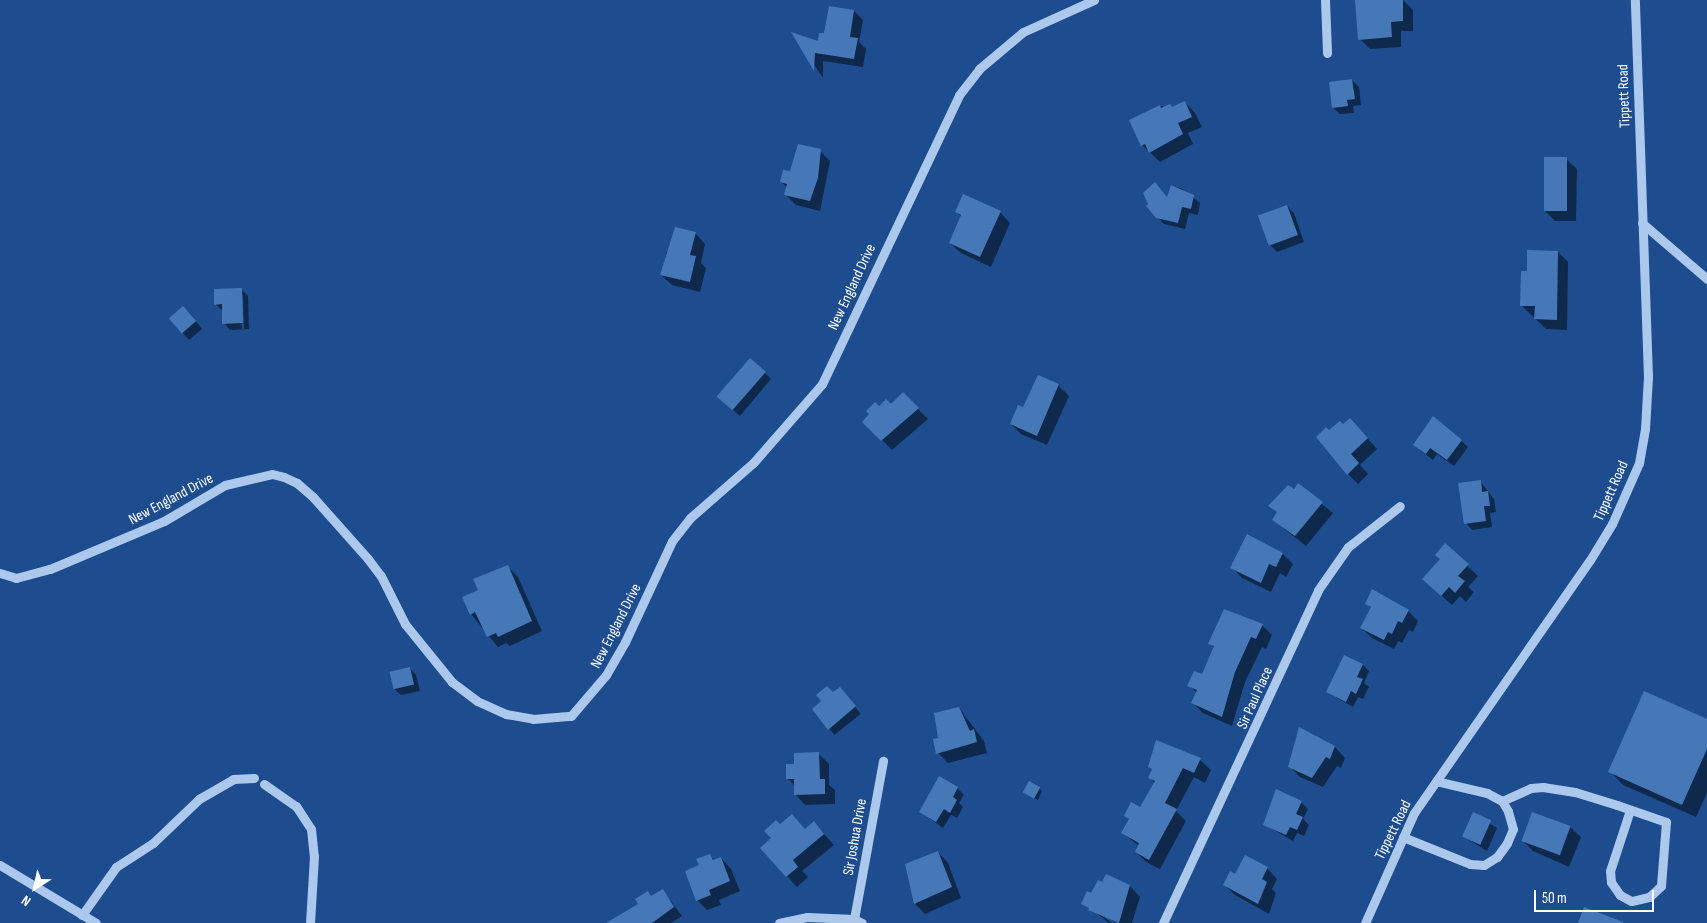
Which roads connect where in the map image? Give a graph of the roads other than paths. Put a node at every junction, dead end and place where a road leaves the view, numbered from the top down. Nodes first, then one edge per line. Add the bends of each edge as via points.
1 (1094, 0) edge
2 (1325, 0) edge
3 (1635, 0) edge
4 (1327, 53) dead end
5 (1642, 223) junction
6 (1707, 279) edge
7 (1400, 506) dead end
8 (0, 572) edge
9 (883, 760) dead end
10 (254, 778) dead end
11 (1436, 781) junction
12 (264, 784) dead end
13 (1502, 801) junction
14 (1630, 810) junction
15 (1403, 837) junction
16 (0, 865) edge
17 (82, 914) junction
18 (858, 921) edge
19 (96, 923) edge
20 (310, 923) edge
21 (779, 923) edge
22 (1163, 923) edge
23 (1365, 923) edge

1 - 8 street, New England Drive via 1023,32 979,69 959,95 822,384 754,462 690,518 672,541 637,619 606,675 571,716 533,719 506,714 477,701 452,682 405,624 381,576 368,559 313,497 298,483 284,476 272,474 225,485 164,521 50,569 16,578
2 - 4 street
3 - 5 street, Tippett Road
5 - 6 street
5 - 11 street, Tippett Road via 1648,377 1639,463 1612,524 1590,560
7 - 22 street, Sir Paul Place via 1348,547 1318,590
9 - 18 street, Sir Joshua Drive
10 - 17 street via 233,779 198,799 153,844 116,867
11 - 13 street via 1487,793
11 - 15 street, Tippett Road via 1414,813
12 - 20 street via 296,806 311,829 314,856
13 - 14 street via 1531,788 1543,787 1575,792
13 - 15 street via 1513,829 1501,852 1484,865 1470,864
14 - 14 street via 1666,822 1661,886 1649,896 1631,901 1620,895 1611,882 1610,871
15 - 23 street, Tippett Road
16 - 17 street
17 - 19 street
18 - 21 street via 806,917

